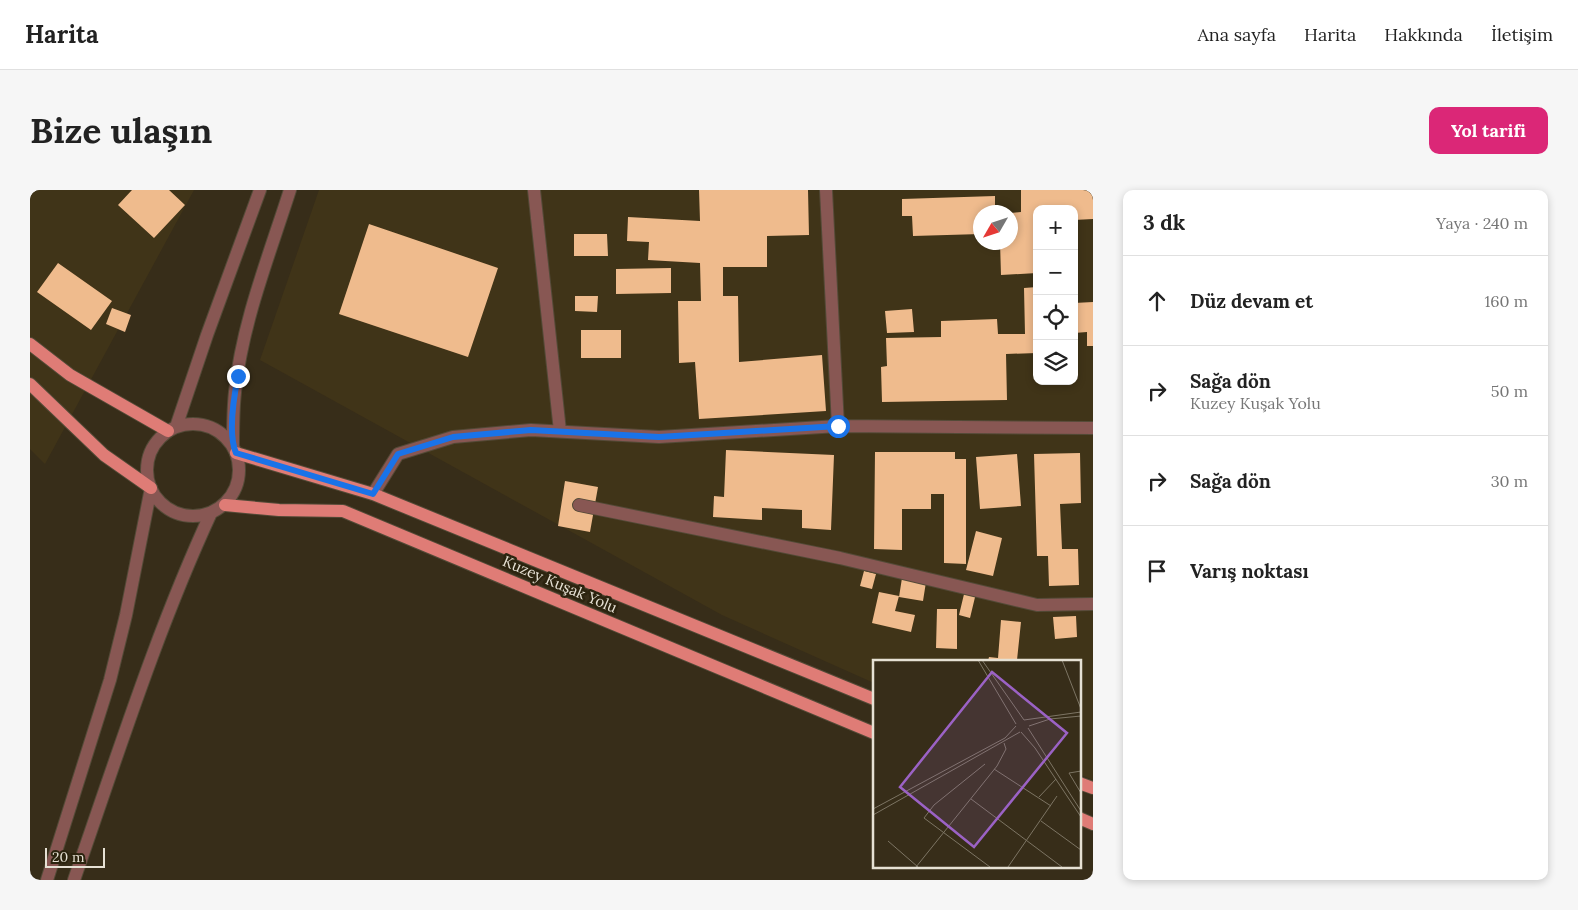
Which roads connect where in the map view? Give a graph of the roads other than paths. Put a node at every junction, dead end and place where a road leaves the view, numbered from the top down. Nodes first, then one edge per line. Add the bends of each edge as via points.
1 (260, 190) edge
2 (290, 190) edge
3 (534, 190) edge
4 (826, 190) edge
5 (30, 344) edge
6 (30, 384) edge
7 (838, 426) junction
8 (1093, 428) edge
9 (172, 429) junction
10 (560, 431) junction
11 (234, 450) junction
12 (151, 488) junction
13 (373, 494) junction
14 (225, 505) junction
15 (579, 505) dead end
16 (211, 513) junction
17 (1093, 604) edge
18 (873, 699) edge
19 (873, 733) edge
20 (1080, 783) edge
21 (1093, 788) edge
22 (1080, 818) edge
23 (1093, 824) edge
24 (47, 880) edge
25 (74, 880) edge

1 - 9 street
2 - 11 street via 256,296 241,356 235,392
3 - 10 street
4 - 7 street
5 - 9 main road via 70,376
6 - 12 main road via 104,455
7 - 8 street
7 - 10 street via 659,437
9 - 11 street via 197,424 211,427 223,435
9 - 12 street via 157,440 150,453 147,467
10 - 13 street via 531,430 453,437 398,454
11 - 13 main road, Kuzey Kuşak Yolu
11 - 14 street via 239,461 239,477
12 - 16 street via 165,507 180,514 196,517
12 - 24 street via 110,680
13 - 18 main road, Kuzey Kuşak Yolu
14 - 16 street
14 - 19 main road, Kuzey Kuşak Yolu via 343,511
15 - 17 street via 840,558 1037,605
16 - 25 street via 165,622
20 - 21 main road
22 - 23 main road

